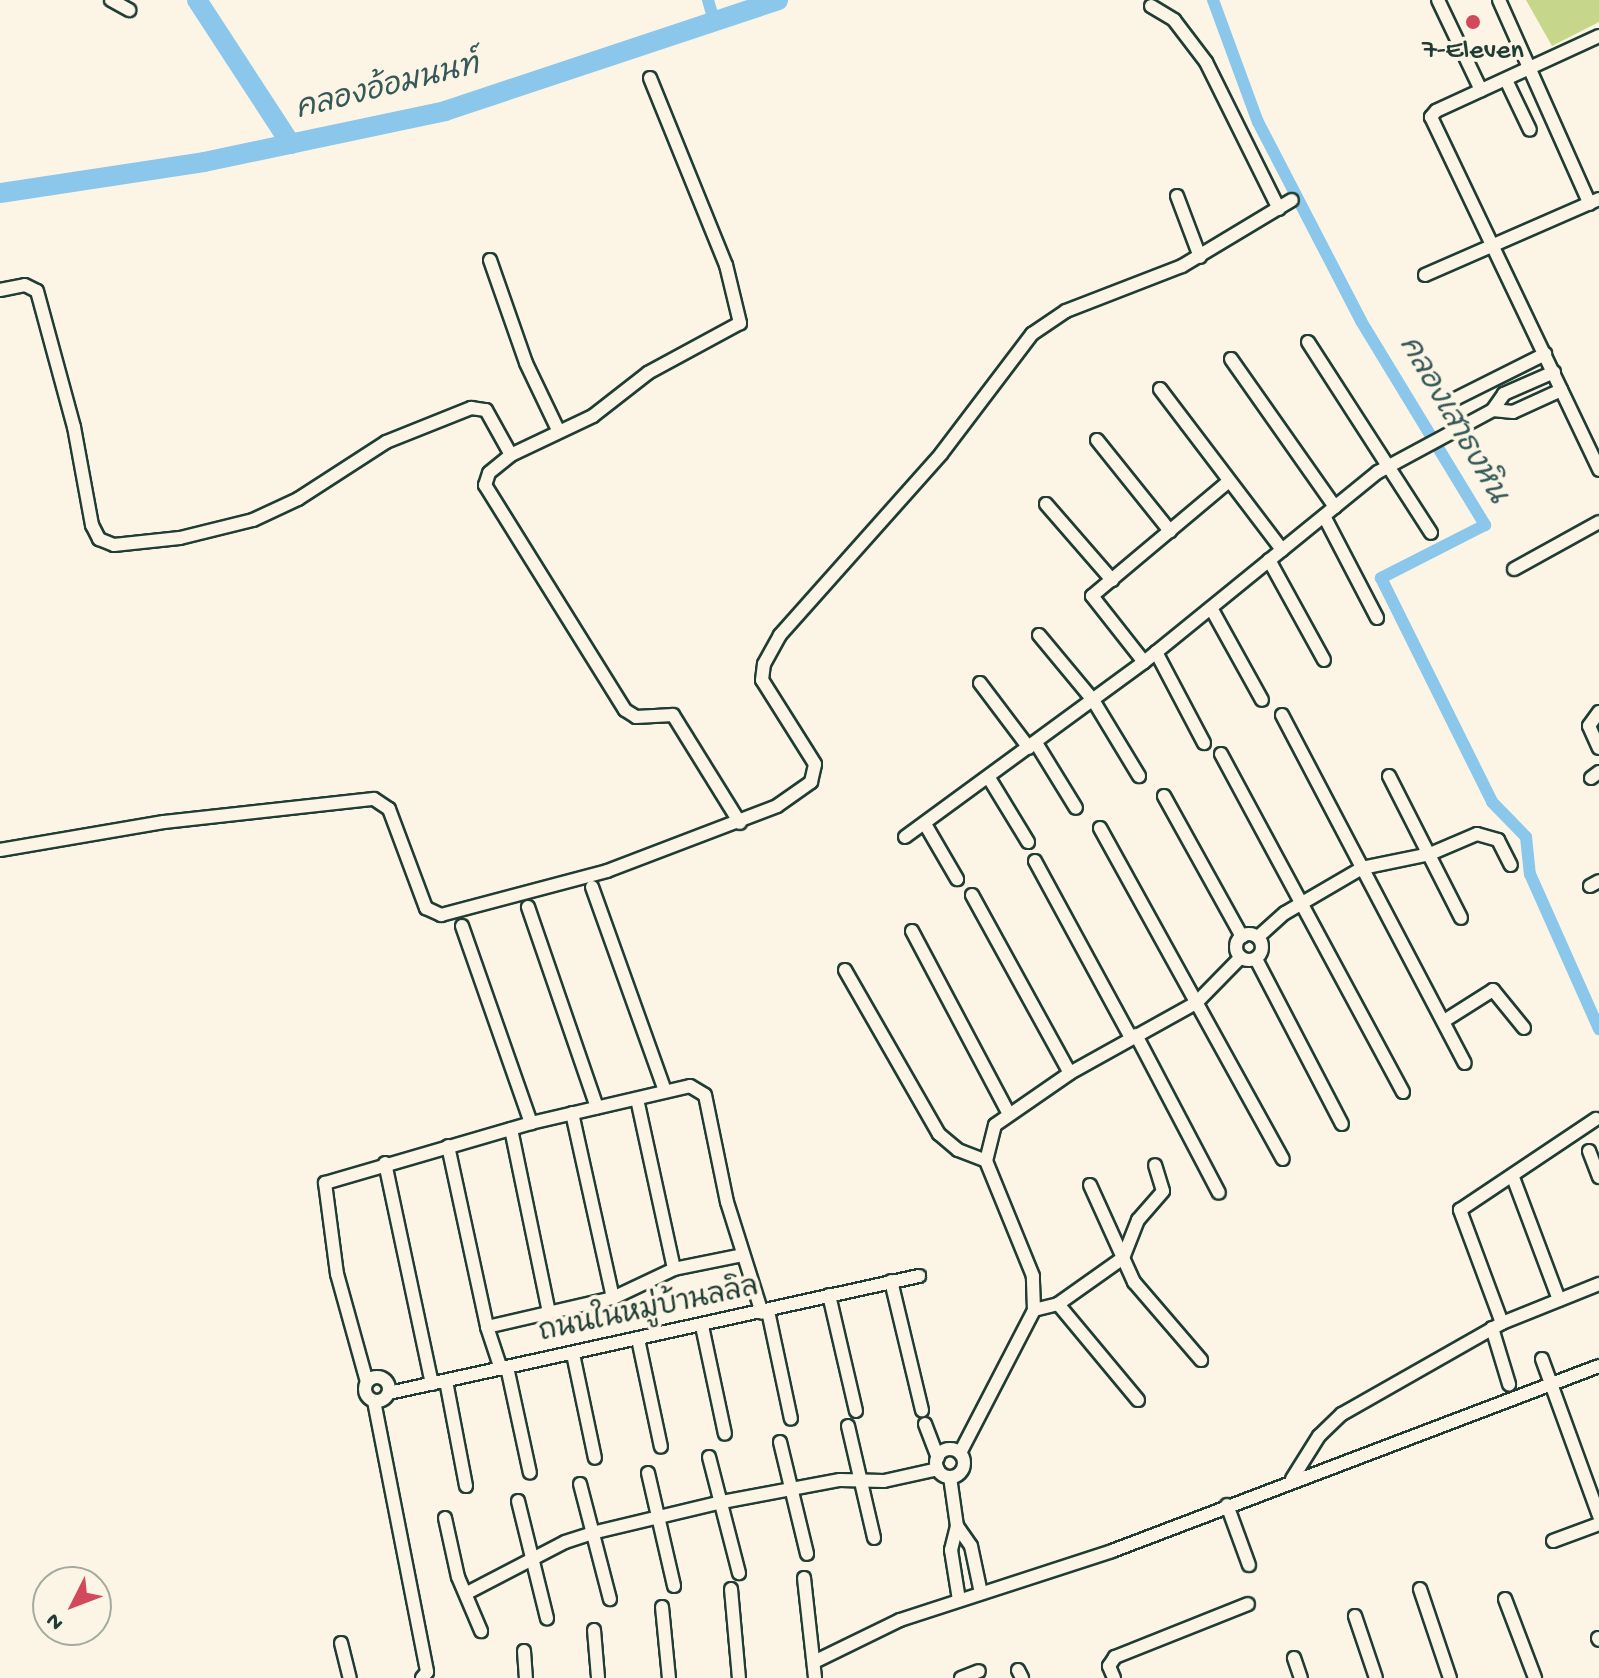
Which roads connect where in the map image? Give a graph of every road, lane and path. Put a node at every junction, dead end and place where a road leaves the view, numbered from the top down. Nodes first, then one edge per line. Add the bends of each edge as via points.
1 (111, 0) edge
2 (1438, 0) edge
3 (1499, 0) edge
4 (1151, 6) dead end
5 (129, 10) dead end
6 (1599, 36) edge
7 (1532, 69) junction
8 (650, 78) dead end
9 (1506, 80) junction
10 (1481, 90) junction
11 (1530, 130) dead end
12 (1177, 196) dead end
13 (1292, 200) dead end
14 (1594, 201) edge
15 (1279, 209) junction
16 (1495, 247) junction
17 (1200, 257) junction
18 (490, 260) dead end
19 (1425, 275) dead end
20 (0, 290) edge
21 (1308, 342) dead end
22 (1545, 354) junction
23 (1231, 359) dead end
24 (1554, 372) junction
25 (1160, 389) dead end
26 (1561, 390) junction
27 (1455, 399) dead end
28 (1493, 410) junction
29 (559, 432) junction
30 (1097, 440) dead end
31 (511, 455) junction
32 (1389, 465) junction
33 (1599, 470) edge
34 (1228, 482) junction
35 (1046, 504) dead end
36 (1335, 507) junction
37 (1324, 516) junction
38 (1599, 522) edge
39 (1170, 531) junction
40 (1431, 533) dead end
41 (1282, 550) junction
42 (1269, 560) junction
43 (1514, 569) dead end
44 (1112, 580) junction
45 (1211, 608) junction
46 (1377, 618) dead end
47 (1039, 635) dead end
48 (1156, 652) junction
49 (1324, 660) dead end
50 (1144, 662) junction
51 (980, 683) dead end
52 (1093, 700) junction
53 (1262, 700) dead end
54 (1599, 712) edge
55 (1282, 715) dead end
56 (1204, 743) dead end
57 (1032, 746) junction
58 (1599, 748) edge
59 (1221, 754) dead end
60 (1139, 776) dead end
61 (1389, 776) dead end
62 (989, 778) junction
63 (1164, 796) dead end
64 (1076, 808) dead end
65 (740, 823) junction
66 (925, 824) junction
67 (1100, 828) dead end
68 (905, 837) dead end
69 (1028, 842) dead end
70 (0, 850) edge
71 (1430, 854) junction
72 (1035, 861) dead end
73 (1511, 865) dead end
74 (1362, 868) junction
75 (957, 879) dead end
76 (592, 887) dead end
77 (972, 895) dead end
78 (1304, 901) junction
79 (528, 907) dead end
80 (1461, 918) dead end
81 (462, 926) dead end
82 (912, 931) dead end
83 (1242, 937) junction
84 (1258, 937) junction
85 (1241, 957) junction
86 (1256, 959) junction
87 (845, 970) dead end
88 (1196, 1003) junction
89 (1444, 1021) junction
90 (1524, 1028) dead end
91 (1133, 1036) junction
92 (1465, 1063) dead end
93 (1070, 1073) junction
94 (665, 1091) junction
95 (1403, 1092) dead end
96 (637, 1099) junction
97 (597, 1107) junction
98 (1008, 1112) junction
99 (572, 1113) junction
100 (1596, 1119) dead end
101 (531, 1123) junction
102 (1342, 1124) dead end
103 (511, 1129) junction
104 (448, 1146) junction
105 (1589, 1151) dead end
106 (1283, 1159) dead end
107 (986, 1161) junction
108 (385, 1163) junction
109 (1155, 1165) dead end
110 (1599, 1177) edge
111 (1514, 1180) dead end
112 (1090, 1185) dead end
113 (1219, 1193) dead end
114 (743, 1255) junction
115 (1123, 1258) junction
116 (674, 1269) junction
117 (919, 1276) dead end
118 (891, 1281) junction
119 (1599, 1284) edge
120 (829, 1295) junction
121 (613, 1298) junction
122 (1559, 1300) junction
123 (1058, 1304) junction
124 (1034, 1310) junction
125 (765, 1312) junction
126 (549, 1313) junction
127 (1497, 1325) junction
128 (702, 1326) junction
129 (487, 1327) junction
130 (638, 1339) junction
131 (573, 1354) junction
132 (1542, 1359) dead end
133 (1201, 1360) dead end
134 (1599, 1366) edge
135 (504, 1368) junction
136 (446, 1381) junction
137 (367, 1382) junction
138 (1551, 1383) junction
139 (432, 1384) junction
140 (1509, 1384) dead end
141 (389, 1393) junction
142 (1138, 1400) dead end
143 (374, 1401) junction
144 (922, 1410) dead end
145 (856, 1411) dead end
146 (791, 1419) dead end
147 (925, 1424) dead end
148 (848, 1426) dead end
149 (725, 1434) dead end
150 (780, 1442) dead end
151 (661, 1447) dead end
152 (960, 1453) junction
153 (709, 1457) dead end
154 (595, 1458) dead end
155 (938, 1463) junction
156 (530, 1473) dead end
157 (648, 1473) dead end
158 (950, 1477) junction
159 (1292, 1479) junction
160 (860, 1482) junction
161 (580, 1484) dead end
162 (466, 1486) dead end
163 (790, 1489) junction
164 (518, 1501) dead end
165 (722, 1502) junction
166 (1227, 1505) junction
167 (1599, 1516) edge
168 (445, 1518) dead end
169 (659, 1518) junction
170 (1599, 1524) edge
171 (957, 1526) junction
172 (592, 1533) junction
173 (874, 1538) dead end
174 (1553, 1541) dead end
175 (807, 1554) dead end
176 (531, 1560) junction
177 (1249, 1565) dead end
178 (739, 1573) dead end
179 (804, 1578) dead end
180 (674, 1586) dead end
181 (731, 1589) dead end
182 (1420, 1589) dead end
183 (467, 1593) junction
184 (981, 1593) junction
185 (610, 1599) dead end
186 (1505, 1599) dead end
187 (959, 1600) junction
188 (1248, 1604) dead end
189 (662, 1607) dead end
190 (1355, 1616) dead end
191 (547, 1618) dead end
192 (594, 1630) dead end
193 (481, 1631) dead end
194 (341, 1643) dead end
195 (524, 1651) dead end
196 (1294, 1658) dead end
197 (814, 1662) junction
198 (979, 1671) dead end
199 (350, 1678) edge
200 (422, 1678) edge
201 (526, 1678) edge
202 (598, 1678) edge
203 (669, 1678) edge
204 (739, 1678) edge
205 (815, 1678) edge
206 (961, 1678) edge
207 (1114, 1678) edge
208 (1301, 1678) edge
209 (1376, 1678) edge
210 (1450, 1678) edge
211 (1535, 1678) edge

1 - 5 street
2 - 10 street
3 - 7 street
4 - 15 street via 1174,20 1206,62
6 - 7 street
7 - 9 street
7 - 14 street
8 - 29 street via 742,317 733,331 648,373 593,416
9 - 10 street
9 - 11 street
10 - 16 street via 1431,117
12 - 17 street
13 - 15 street
14 - 16 street
15 - 17 street
16 - 19 street
16 - 22 street
17 - 65 street via 1066,311 1032,334 941,454 780,635 760,673 806,746 815,772 777,806
18 - 29 street via 526,363
20 - 31 street via 25,285 37,291 74,427 92,525 99,539 114,545 180,538 253,520 298,499 386,442 471,408 486,410
21 - 32 street
22 - 24 street
22 - 27 street
23 - 36 street
24 - 26 street
24 - 28 street via 1504,394
25 - 34 street
26 - 28 street via 1513,412
26 - 33 street
28 - 32 street
29 - 31 street
30 - 39 street
31 - 65 street via 489,473 485,485 491,498 625,710 636,717 673,715
32 - 36 street
32 - 40 street
34 - 39 street
34 - 41 street
35 - 44 street
36 - 37 street
37 - 41 street
37 - 46 street
38 - 43 street
39 - 44 street
41 - 42 street
42 - 45 street
42 - 49 street
44 - 50 street via 1092,596
45 - 48 street
45 - 53 street
47 - 52 street
48 - 50 street
48 - 56 street
50 - 52 street
51 - 57 street
52 - 57 street
52 - 60 street
54 - 58 street via 1589,726
55 - 74 street
57 - 62 street
57 - 64 street
59 - 78 street
61 - 71 street
62 - 66 street
62 - 69 street
63 - 83 street
65 - 70 street via 607,871 441,915 426,908 389,809 374,799 164,822
66 - 68 street
66 - 75 street
67 - 88 street
71 - 73 street via 1488,835 1498,840
71 - 74 street
71 - 80 street
72 - 91 street
74 - 78 street
74 - 89 street
76 - 94 street
77 - 93 street
78 - 84 street
78 - 95 street
79 - 97 street
81 - 101 street
82 - 98 street
83 - 84 street
83 - 85 street via 1237,945
84 - 86 street via 1262,946
85 - 86 street
85 - 88 street
86 - 102 street
87 - 107 street via 939,1134 958,1150
88 - 91 street
88 - 106 street
89 - 90 street via 1493,990
89 - 92 street
91 - 93 street
91 - 113 street
93 - 98 street
94 - 96 street
94 - 114 street via 690,1086 705,1095
96 - 97 street
96 - 116 street
97 - 99 street
98 - 107 street via 995,1125
99 - 101 street
99 - 121 street
100 - 127 street via 1460,1210
101 - 103 street
103 - 104 street
103 - 126 street
104 - 108 street
104 - 129 street
105 - 110 street
107 - 124 street via 1033,1276
108 - 137 street via 334,1177 325,1183 323,1193 350,1329
108 - 139 street
109 - 115 street via 1163,1191 1138,1220
111 - 122 street
112 - 115 street
114 - 116 street
114 - 125 street
115 - 123 street
115 - 133 street via 1145,1297
116 - 121 street
117 - 118 street, ถนนในหมู่บ้านลลิล
118 - 120 street, ถนนในหมู่บ้านลลิล
118 - 144 street
119 - 122 street
120 - 125 street, ถนนในหมู่บ้านลลิล
120 - 145 street
121 - 126 street
122 - 127 street
123 - 124 street
123 - 142 street
124 - 152 street
125 - 128 street, ถนนในหมู่บ้านลลิล
125 - 146 street
126 - 129 street
127 - 140 street
127 - 159 street via 1342,1414 1319,1436
128 - 130 street, ถนนในหมู่บ้านลลิล
128 - 149 street
129 - 135 street
130 - 131 street, ถนนในหมู่บ้านลลิล
130 - 151 street
131 - 135 street, ถนนในหมู่บ้านลลิล
131 - 154 street
132 - 138 street
134 - 138 street
135 - 136 street, ถนนในหมู่บ้านลลิล
135 - 156 street
136 - 139 street, ถนนในหมู่บ้านลลิล
136 - 162 street
137 - 141 street via 380,1378
137 - 143 street via 366,1395
138 - 159 street
138 - 167 street
139 - 141 street, ถนนในหมู่บ้านลลิล
141 - 143 street, ถนนในหมู่บ้านลลิล
143 - 200 street via 427,1672
147 - 155 street
148 - 160 street
150 - 163 street
152 - 155 street via 945,1450
152 - 158 street via 963,1469
153 - 165 street
155 - 158 street
155 - 160 street
157 - 169 street
158 - 171 street
159 - 166 street
160 - 163 street
160 - 173 street
161 - 172 street
163 - 165 street
163 - 175 street
164 - 176 street
165 - 169 street
165 - 178 street
166 - 177 street
166 - 184 street via 1112,1551
168 - 183 street via 458,1577
169 - 172 street
169 - 180 street
170 - 174 street
171 - 184 street via 971,1546
171 - 187 street via 951,1550
172 - 176 street
172 - 185 street
176 - 183 street
176 - 191 street
179 - 197 street
181 - 204 street
182 - 210 street
183 - 193 street
184 - 187 street
186 - 211 street
187 - 197 street via 839,1646
188 - 207 street via 1115,1657 1109,1666
189 - 203 street
190 - 209 street
192 - 202 street
194 - 199 street
195 - 201 street
196 - 208 street
197 - 205 street
198 - 206 street

